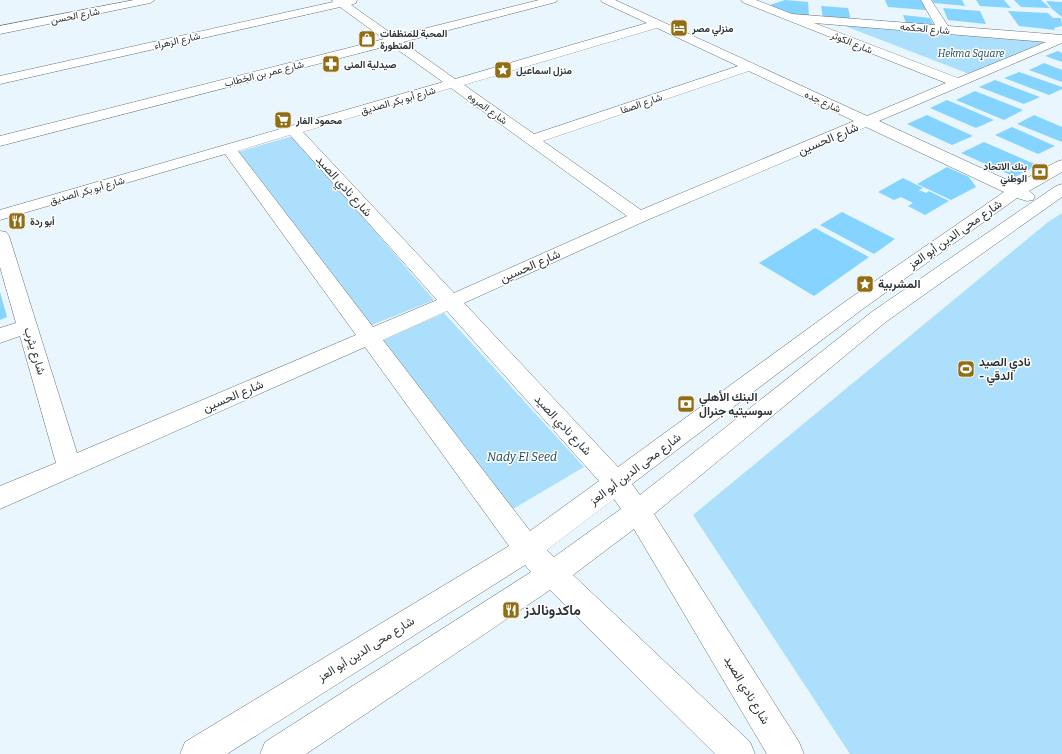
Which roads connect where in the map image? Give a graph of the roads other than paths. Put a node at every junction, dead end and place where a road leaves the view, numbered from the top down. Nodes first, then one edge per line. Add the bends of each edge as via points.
1 (150, 0) edge
2 (552, 0) edge
3 (606, 0) edge
4 (746, 0) edge
5 (926, 0) edge
6 (344, 1) edge
7 (641, 2) dead end
8 (621, 7) junction
9 (788, 17) junction
10 (658, 24) junction
11 (0, 30) edge
12 (944, 30) junction
13 (1062, 39) edge
14 (393, 40) junction
15 (749, 67) junction
16 (0, 80) edge
17 (958, 83) junction
18 (453, 84) junction
19 (868, 122) junction
20 (293, 130) junction
21 (532, 140) junction
22 (0, 141) edge
23 (229, 149) junction
24 (1062, 165) edge
25 (1062, 189) edge
26 (1016, 191) junction
27 (1040, 203) junction
28 (0, 215) edge
29 (639, 217) junction
30 (0, 236) edge
31 (450, 302) junction
32 (27, 326) junction
33 (0, 336) edge
34 (368, 337) junction
35 (69, 466) junction
36 (617, 483) junction
37 (0, 498) edge
38 (638, 512) junction
39 (527, 549) junction
40 (553, 573) junction
41 (196, 754) edge
42 (277, 754) edge
43 (738, 754) edge
44 (787, 754) edge

1 - 11 street, شارع الحسن
2 - 14 street, شارع عمر بن الخطاب
3 - 8 street, شارع جده
4 - 9 street, شارع الكوثر
5 - 12 street
6 - 14 street, شارع المروه
6 - 16 street, شارع الزهراء
7 - 8 street
8 - 10 street, شارع جده
9 - 12 street, شارع الحكمه
9 - 17 street, شارع الكوثر
10 - 15 street, شارع جده
10 - 18 street, شارع أبو بكر الصديق
12 - 13 street, شارع الحكمه
13 - 17 street, شارع الحسين
14 - 18 street, شارع المروه
14 - 22 street, شارع عمر بن الخطاب
15 - 19 street, شارع جده
15 - 21 street, شارع الصفا
17 - 19 street, شارع الحسين
18 - 20 street, شارع أبو بكر الصديق
18 - 21 street, شارع المروه
19 - 26 street, شارع جده
19 - 29 street, شارع الحسين
20 - 23 street, شارع أبو بكر الصديق
20 - 31 street, شارع نادي الصيد
21 - 29 street, شارع المروه
23 - 28 street, شارع أبو بكر الصديق
23 - 34 street
24 - 26 street, شارع محى الدين أبو العز
25 - 27 street, شارع محى الدين أبو العز
26 - 27 street, شارع جده
26 - 36 street, شارع محى الدين أبو العز via 853,306
27 - 38 street, شارع محى الدين أبو العز via 880,316
29 - 31 street, شارع الحسين
30 - 32 street, شارع يثرب
31 - 34 street, شارع الحسين
31 - 36 street, شارع نادي الصيد
32 - 33 street
32 - 35 street, شارع يثرب
34 - 35 street, شارع الحسين
34 - 39 street
35 - 37 street, شارع الحسين
36 - 38 street, شارع نادي الصيد
36 - 39 street, شارع محى الدين أبو العز
38 - 40 street, شارع محى الدين أبو العز
38 - 44 street, شارع نادي الصيد
39 - 40 street
39 - 41 street, شارع محى الدين أبو العز
40 - 42 street, شارع محى الدين أبو العز
40 - 43 street

